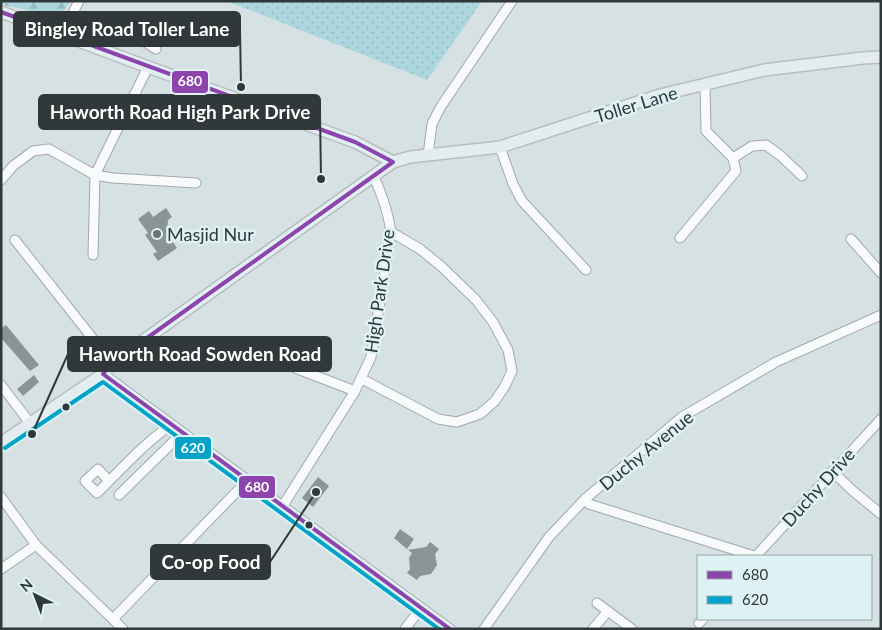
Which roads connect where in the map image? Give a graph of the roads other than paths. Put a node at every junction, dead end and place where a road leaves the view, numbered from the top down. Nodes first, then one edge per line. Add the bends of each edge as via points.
1 (79, 1) edge
2 (512, 1) edge
3 (1, 12) edge
4 (72, 14) junction
5 (62, 34) junction
6 (156, 50) dead end
7 (881, 57) edge
8 (148, 67) junction
9 (705, 84) junction
10 (500, 147) junction
11 (428, 155) junction
12 (733, 158) junction
13 (393, 162) junction
14 (95, 175) junction
15 (373, 175) junction
16 (802, 176) dead end
17 (1, 180) edge
18 (196, 183) dead end
19 (391, 232) junction
20 (680, 238) dead end
21 (851, 239) dead end
22 (15, 240) dead end
23 (93, 255) dead end
24 (586, 270) dead end
25 (881, 273) edge
26 (881, 315) edge
27 (294, 361) dead end
28 (112, 362) junction
29 (103, 374) junction
30 (362, 379) junction
31 (1, 385) edge
32 (354, 391) junction
33 (881, 419) edge
34 (30, 424) junction
35 (171, 425) junction
36 (182, 433) junction
37 (1, 443) edge
38 (832, 471) junction
39 (109, 482) dead end
40 (247, 482) junction
41 (119, 495) dead end
42 (1, 497) edge
43 (585, 500) junction
44 (282, 507) junction
45 (881, 514) edge
46 (36, 544) junction
47 (754, 555) edge
48 (758, 555) edge
49 (1, 569) edge
50 (597, 603) dead end
51 (421, 608) junction
52 (608, 611) junction
53 (113, 619) junction
54 (123, 629) edge
55 (405, 629) edge
56 (450, 629) edge
57 (484, 629) edge
58 (594, 629) edge
59 (632, 629) edge

1 - 4 street
2 - 11 street via 440,108 432,124
3 - 5 main road
4 - 5 street
4 - 6 street via 142,40
5 - 8 main road
7 - 9 main road, Toller Lane via 764,70
8 - 13 main road via 355,142
8 - 14 street
9 - 10 main road, Toller Lane via 660,95
9 - 12 street via 706,131
10 - 11 main road, Toller Lane
10 - 24 street via 522,201
11 - 13 main road, Toller Lane via 410,156
12 - 16 street via 752,146 766,145
12 - 20 street via 736,171
13 - 15 main road, Toller Lane
14 - 17 street via 49,149 33,151
14 - 18 street
14 - 23 street
15 - 19 street, High Park Drive via 389,214
15 - 28 main road, Toller Lane
19 - 30 street, High Park Drive via 371,358
19 - 30 street via 420,249 476,300 508,350 512,371 495,401 480,414 457,422 438,419
21 - 25 street
22 - 28 street
26 - 43 street, Duchy Avenue via 776,362 682,417
27 - 32 street via 295,368
28 - 29 main road, Toller Lane
29 - 34 main road, Toller Lane
29 - 35 street
30 - 32 street, High Park Drive
31 - 34 street
32 - 44 street, High Park Drive
33 - 38 street, Duchy Drive
34 - 37 main road, Toller Lane
35 - 36 street
35 - 39 street via 153,437
36 - 40 street
36 - 41 street
38 - 45 street
38 - 48 street, Duchy Drive
40 - 44 street
40 - 53 street
42 - 46 street
43 - 47 street
43 - 57 street, Duchy Avenue via 549,537
44 - 51 street
46 - 49 street
46 - 53 street
50 - 52 street
51 - 55 street
51 - 56 street
52 - 58 street
52 - 59 street
53 - 54 street

